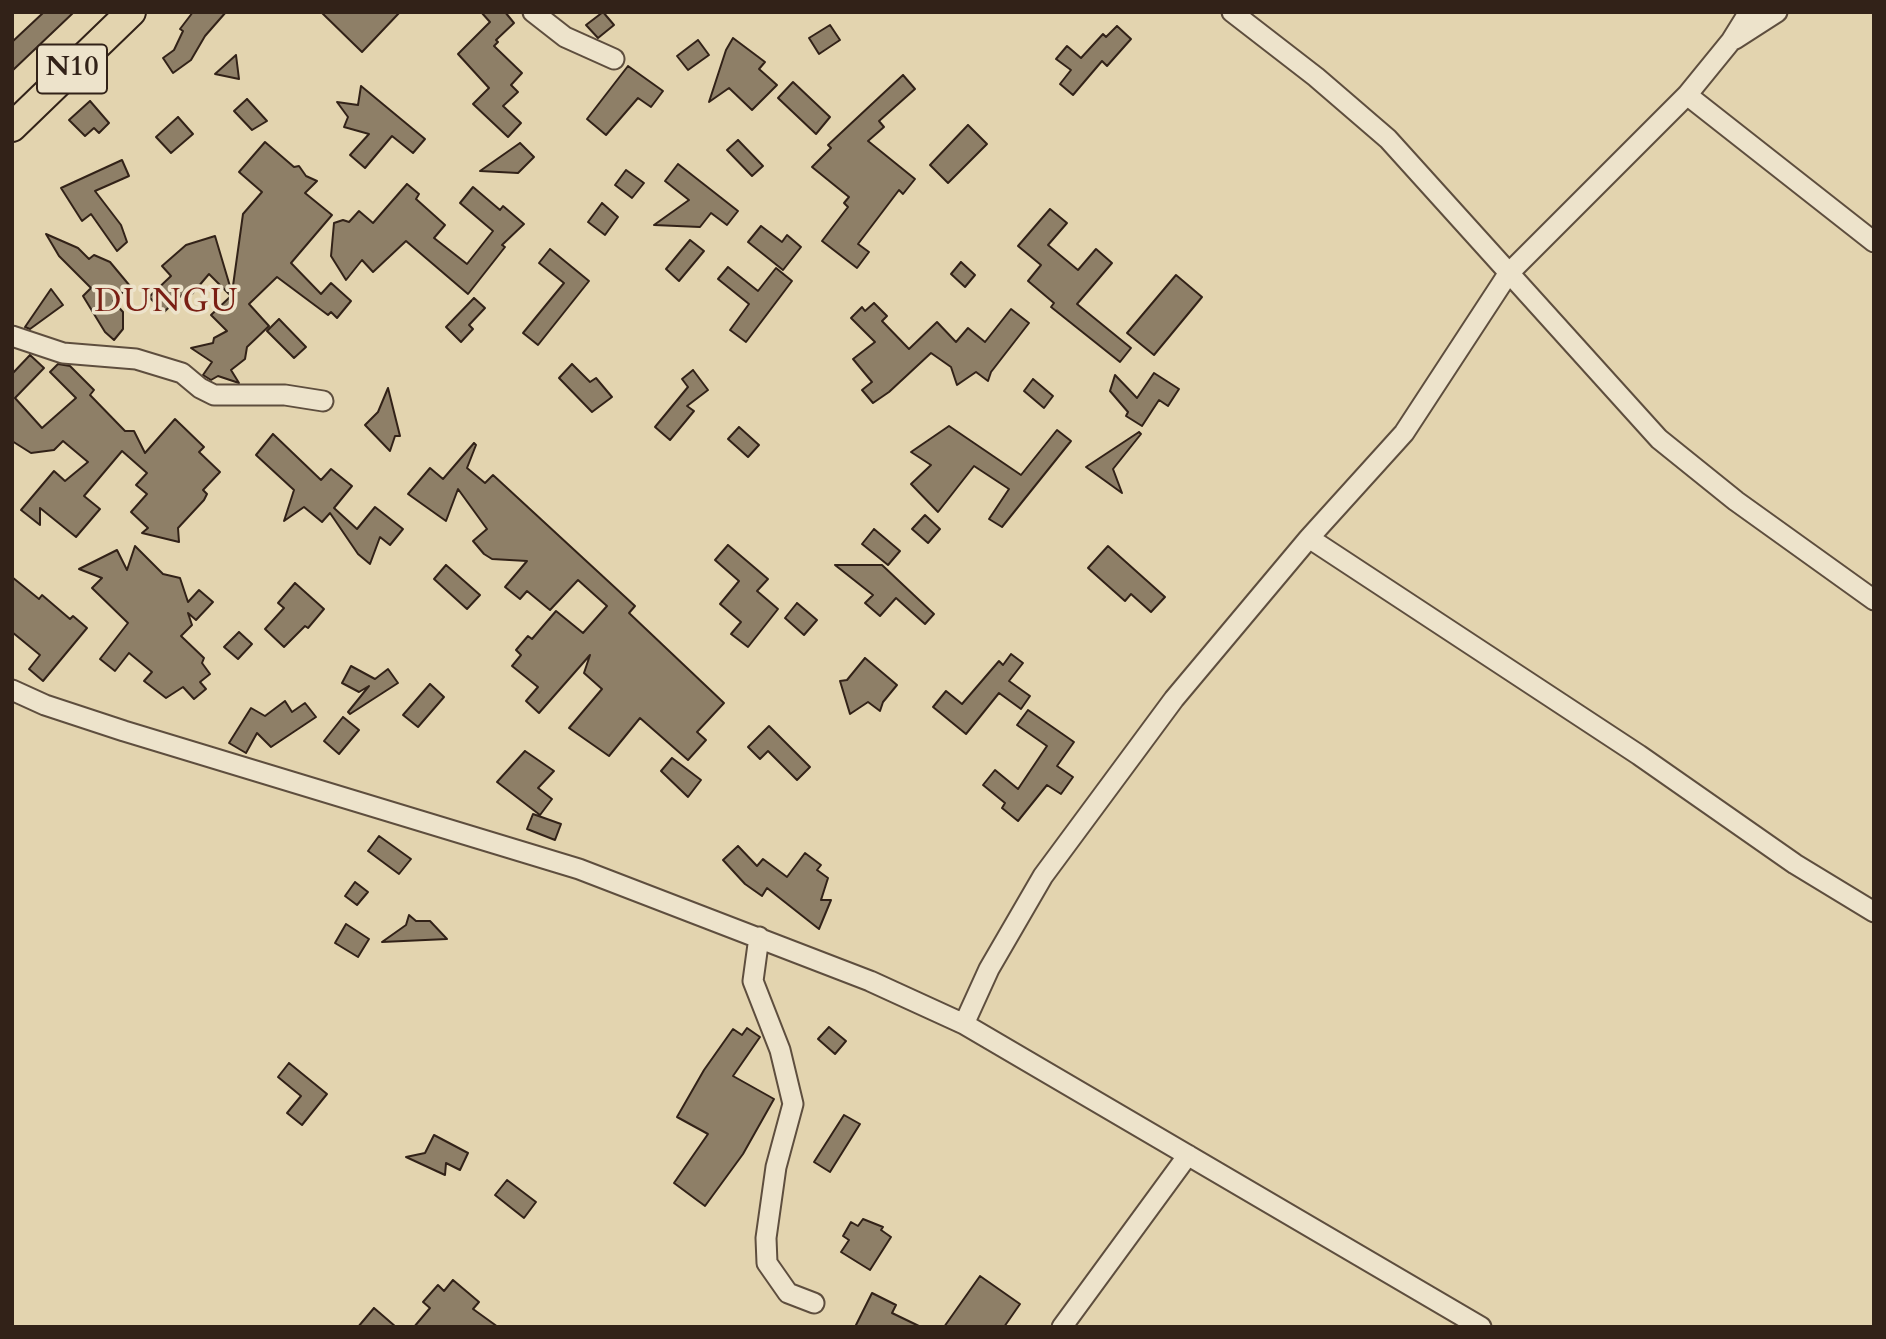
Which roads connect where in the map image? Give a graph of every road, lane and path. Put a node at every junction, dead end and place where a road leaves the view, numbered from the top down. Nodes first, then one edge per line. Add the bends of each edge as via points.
1 (131, 12) edge
2 (533, 12) edge
3 (1232, 12) edge
4 (1749, 12) edge
5 (1777, 12) edge
6 (1731, 41) junction
7 (614, 59) dead end
8 (1687, 95) junction
9 (12, 127) edge
10 (1874, 242) edge
11 (1508, 274) junction
12 (12, 336) edge
13 (323, 401) dead end
14 (1309, 537) junction
15 (1874, 600) edge
16 (12, 690) edge
17 (1874, 912) edge
18 (759, 937) junction
19 (964, 1024) junction
20 (1188, 1155) junction
21 (814, 1303) dead end
22 (1062, 1327) edge
23 (1480, 1327) edge

1 - 9 highway, N10
2 - 7 street via 565,37
3 - 11 street via 1388,139
4 - 6 street
5 - 6 street
6 - 8 street
8 - 10 street
8 - 11 street
11 - 14 street via 1404,433
11 - 15 street via 1659,439
12 - 13 street via 63,353 136,359 182,373 214,395 285,395
14 - 17 street via 1795,864
14 - 19 street via 1174,699 1043,876 989,969
16 - 18 street via 124,731 579,869
18 - 19 street
18 - 21 street via 753,981 780,1050 793,1104 775,1167 767,1263 788,1293
19 - 20 street
20 - 22 street
20 - 23 street

